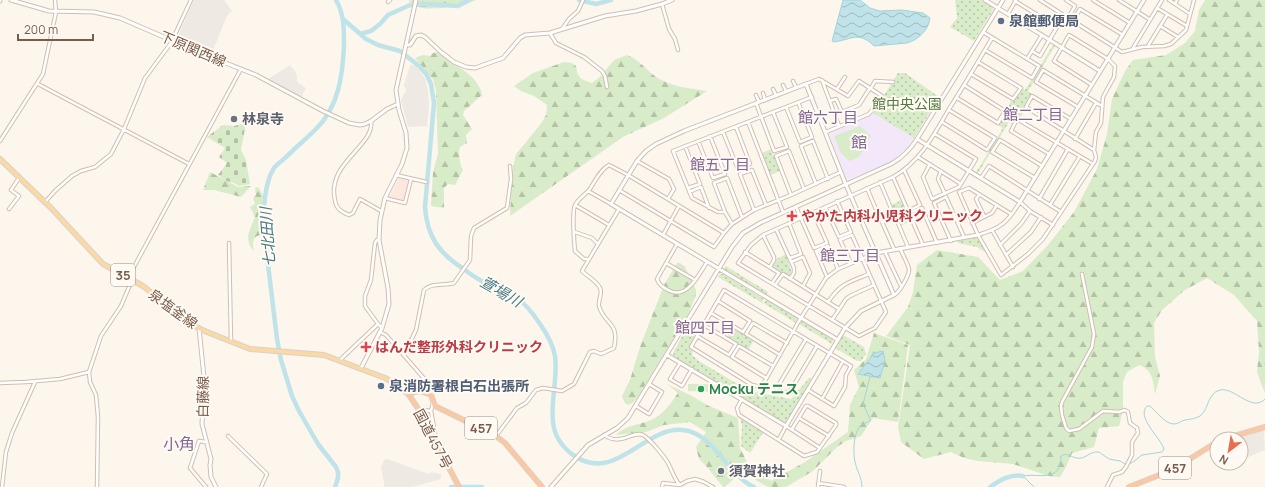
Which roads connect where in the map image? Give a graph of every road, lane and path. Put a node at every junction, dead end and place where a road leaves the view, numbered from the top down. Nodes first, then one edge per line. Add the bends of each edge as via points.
1 (11, 0) edge
2 (55, 0) edge
3 (191, 0) edge
4 (416, 0) edge
5 (672, 0) edge
6 (985, 0) edge
7 (1003, 0) edge
8 (1040, 0) edge
9 (1066, 0) edge
10 (1093, 0) edge
11 (1119, 0) edge
12 (1144, 0) edge
13 (1162, 0) edge
14 (1169, 0) edge
15 (1177, 0) edge
16 (1194, 0) edge
17 (582, 1) edge
18 (1015, 1) edge
19 (662, 4) junction
20 (1175, 4) junction
21 (998, 8) junction
22 (1157, 8) junction
23 (1138, 11) junction
24 (56, 12) junction
25 (1008, 14) junction
26 (1190, 14) junction
27 (1167, 15) junction
28 (1150, 19) junction
29 (1130, 23) junction
30 (1160, 26) junction
31 (1187, 26) junction
32 (561, 29) junction
33 (550, 32) junction
34 (983, 32) junction
35 (1042, 35) junction
36 (1123, 35) junction
37 (1178, 37) junction
38 (992, 38) junction
39 (1049, 40) junction
40 (172, 41) junction
41 (406, 46) junction
42 (1148, 46) junction
43 (1062, 47) junction
44 (1115, 48) junction
45 (1132, 49) junction
46 (678, 50) dead end
47 (985, 50) junction
48 (1032, 51) junction
49 (1027, 59) junction
50 (1108, 59) junction
51 (978, 62) junction
52 (241, 69) junction
53 (1100, 71) junction
54 (971, 74) junction
55 (845, 77) dead end
56 (822, 80) junction
57 (793, 81) dead end
58 (893, 82) dead end
59 (38, 84) junction
60 (806, 84) junction
61 (783, 85) dead end
62 (1092, 85) junction
63 (964, 86) junction
64 (607, 87) dead end
65 (796, 87) junction
66 (870, 88) junction
67 (773, 89) dead end
68 (837, 89) junction
69 (786, 91) junction
70 (763, 93) dead end
71 (756, 95) dead end
72 (776, 95) junction
73 (1085, 96) junction
74 (812, 97) junction
75 (957, 98) junction
76 (765, 100) junction
77 (830, 101) junction
78 (798, 102) junction
79 (757, 103) junction
80 (1096, 103) junction
81 (398, 104) junction
82 (1102, 106) junction
83 (786, 107) junction
84 (1078, 107) junction
85 (949, 110) junction
86 (773, 112) junction
87 (761, 117) junction
88 (1071, 119) junction
89 (371, 121) junction
90 (748, 122) junction
91 (942, 122) junction
92 (839, 126) junction
93 (736, 127) junction
94 (124, 130) junction
95 (1064, 131) junction
96 (723, 132) junction
97 (826, 132) junction
98 (935, 134) junction
99 (710, 136) junction
100 (917, 139) junction
101 (1075, 139) junction
102 (0, 141) edge
103 (698, 141) junction
104 (1056, 142) junction
105 (927, 145) junction
106 (685, 146) junction
107 (1068, 149) junction
108 (1094, 150) junction
109 (1049, 154) junction
110 (1080, 156) junction
111 (918, 157) junction
112 (0, 159) edge
113 (637, 161) junction
114 (189, 164) junction
115 (930, 164) junction
116 (1094, 164) junction
117 (510, 166) dead end
118 (1042, 166) junction
119 (904, 170) junction
120 (941, 171) junction
121 (969, 171) junction
122 (841, 172) junction
123 (396, 175) junction
124 (628, 175) junction
125 (893, 177) junction
126 (19, 178) junction
127 (981, 178) junction
128 (1035, 178) junction
129 (411, 179) junction
130 (828, 179) junction
131 (426, 182) dead end
132 (880, 182) junction
133 (816, 184) junction
134 (961, 184) junction
135 (846, 185) junction
136 (688, 188) junction
137 (868, 188) junction
138 (804, 189) junction
139 (619, 190) junction
140 (1027, 190) junction
141 (588, 191) junction
142 (689, 192) junction
143 (945, 194) junction
144 (980, 194) junction
145 (792, 195) junction
146 (851, 195) junction
147 (385, 198) junction
148 (668, 199) junction
149 (778, 199) junction
150 (1039, 199) junction
151 (837, 201) junction
152 (1020, 202) junction
153 (45, 203) junction
154 (610, 204) junction
155 (575, 205) junction
156 (766, 205) junction
157 (997, 205) junction
158 (1050, 205) junction
159 (679, 206) junction
160 (825, 206) junction
161 (796, 207) junction
162 (709, 208) junction
163 (9, 209) dead end
164 (619, 209) junction
165 (754, 210) junction
166 (381, 211) junction
167 (1030, 211) junction
168 (725, 212) junction
169 (783, 212) junction
170 (813, 212) junction
171 (1061, 212) junction
172 (1011, 214) junction
173 (984, 216) junction
174 (742, 217) junction
175 (1041, 217) junction
176 (800, 218) junction
177 (671, 220) junction
178 (788, 223) junction
179 (972, 223) junction
180 (732, 224) junction
181 (1053, 224) junction
182 (609, 225) junction
183 (776, 228) junction
184 (992, 230) junction
185 (575, 232) junction
186 (724, 233) junction
187 (763, 235) junction
188 (978, 235) junction
189 (663, 236) junction
190 (964, 238) junction
191 (379, 240) junction
192 (951, 240) junction
193 (229, 242) dead end
194 (937, 243) junction
195 (598, 244) junction
196 (677, 244) junction
197 (923, 245) junction
198 (1000, 245) junction
199 (908, 247) junction
200 (900, 248) junction
201 (894, 249) junction
202 (745, 252) junction
203 (885, 252) junction
204 (876, 253) junction
205 (1006, 255) junction
206 (790, 258) junction
207 (863, 258) junction
208 (588, 260) junction
209 (707, 262) junction
210 (791, 262) junction
211 (666, 263) junction
212 (851, 264) junction
213 (770, 267) junction
214 (1013, 267) junction
215 (718, 269) junction
216 (838, 269) junction
217 (869, 274) junction
218 (1082, 274) dead end
219 (827, 277) junction
220 (130, 279) junction
221 (790, 279) junction
222 (695, 280) junction
223 (772, 284) junction
224 (874, 285) junction
225 (775, 286) junction
226 (803, 286) junction
227 (902, 287) junction
228 (815, 294) junction
229 (894, 295) junction
230 (718, 301) junction
231 (881, 301) junction
232 (828, 302) junction
233 (808, 306) junction
234 (839, 309) junction
235 (711, 313) junction
236 (801, 318) junction
237 (832, 320) junction
238 (378, 324) junction
239 (704, 325) junction
240 (199, 328) junction
241 (845, 328) junction
242 (381, 330) junction
243 (794, 332) junction
244 (697, 336) junction
245 (806, 338) junction
246 (838, 340) junction
247 (231, 342) junction
248 (787, 343) junction
249 (817, 346) junction
250 (830, 353) junction
251 (667, 354) junction
252 (404, 355) junction
253 (780, 355) junction
254 (340, 360) junction
255 (844, 361) junction
256 (680, 362) junction
257 (773, 366) junction
258 (361, 368) junction
259 (692, 369) junction
260 (89, 372) junction
261 (766, 378) junction
262 (35, 381) junction
263 (0, 383) edge
264 (649, 384) junction
265 (761, 388) junction
266 (775, 390) junction
267 (808, 390) junction
268 (409, 395) junction
269 (432, 396) junction
270 (742, 399) junction
271 (822, 399) junction
272 (433, 403) junction
273 (636, 406) junction
274 (423, 410) dead end
275 (431, 411) junction
276 (799, 418) junction
277 (786, 426) junction
278 (1265, 427) edge
279 (792, 430) junction
280 (1249, 432) edge
281 (604, 435) junction
282 (228, 436) dead end
283 (432, 436) junction
284 (496, 436) junction
285 (829, 436) junction
286 (779, 439) junction
287 (206, 442) junction
288 (1209, 447) edge
289 (820, 448) junction
290 (820, 471) dead end
291 (680, 485) junction
292 (818, 485) edge
293 (214, 486) edge
294 (2, 487) edge
295 (97, 487) edge
296 (206, 487) edge
297 (261, 487) edge
298 (459, 487) edge
299 (542, 487) edge
300 (551, 487) edge
301 (662, 487) edge
302 (713, 487) edge
303 (844, 487) edge
304 (1108, 487) edge
305 (1129, 487) edge

1 - 24 street, 下原関西線
2 - 24 street
3 - 40 street
4 - 41 street
5 - 19 street
6 - 21 street
7 - 21 street
8 - 9 street via 1068,18 1075,6
10 - 29 street
11 - 23 street
12 - 23 street
13 - 22 street
14 - 20 street
15 - 20 street
16 - 26 street
17 - 32 street via 578,12
18 - 25 street
18 - 39 street via 1057,27
19 - 32 street via 605,16
19 - 46 street
20 - 26 street
21 - 25 street
21 - 34 street
22 - 27 street
22 - 28 street
23 - 28 street
23 - 29 street
24 - 40 street, 下原関西線 via 104,13
24 - 59 street via 43,74
25 - 35 street
26 - 31 street
27 - 30 street
27 - 31 street
28 - 45 street
29 - 36 street
30 - 37 street
30 - 42 street
31 - 37 street
32 - 33 street
33 - 41 street via 522,36 503,58 470,68 452,61 421,35 416,36 410,45
33 - 64 street via 556,43 584,57 602,71
34 - 38 street
34 - 100 street
35 - 39 street
35 - 48 street
36 - 44 street
36 - 44 street via 1080,9 1073,21
37 - 42 street via 1166,46
38 - 47 street
38 - 49 street
39 - 43 street
39 - 48 street via 1040,56
40 - 52 street, 下原関西線
40 - 94 street via 145,78
41 - 81 street via 396,90
42 - 45 street
43 - 50 street via 1069,35
43 - 53 street
43 - 62 street via 1054,61
44 - 45 street via 1122,52
44 - 50 street
47 - 49 street via 1032,78 1039,66
47 - 51 street
48 - 49 street
50 - 53 street
50 - 82 street via 1115,64 1114,74 1104,94
51 - 54 street
51 - 54 street via 1021,88 1013,99
52 - 89 street, 下原関西線 via 337,117 355,124
52 - 114 street
53 - 62 street
54 - 63 street
55 - 68 street
56 - 60 street
56 - 68 street
56 - 77 street
57 - 65 street
58 - 66 street via 875,81
59 - 94 street
59 - 102 street
60 - 65 street
60 - 74 street
61 - 69 street
62 - 73 street
63 - 75 street
63 - 75 street via 1006,111 998,123
65 - 69 street
66 - 68 street via 858,81 848,96
66 - 77 street via 859,106 842,112 836,99
66 - 92 street via 882,96 872,111
67 - 72 street
69 - 72 street
70 - 76 street
71 - 79 street
72 - 76 street
73 - 80 street
73 - 84 street
73 - 84 street via 1043,70 1036,82
74 - 78 street
74 - 97 street
75 - 85 street
76 - 79 street
77 - 92 street
78 - 83 street
78 - 83 street via 812,137 800,142
79 - 87 street
79 - 113 street via 660,142
80 - 82 street
80 - 101 street
81 - 89 street via 386,109
81 - 123 street via 407,142 405,156
82 - 108 street via 1102,123 1096,132
83 - 86 street
84 - 88 street
85 - 91 street
85 - 91 street via 995,138 987,150
86 - 87 street
86 - 87 street via 787,147 774,151
87 - 90 street
88 - 95 street
88 - 95 street via 1032,96 1026,107
89 - 166 street via 372,126 365,140 339,172 334,194 338,208 345,214 353,213 360,199
90 - 93 street
90 - 149 street
91 - 98 street
92 - 97 street
93 - 96 street
93 - 96 street via 750,164 738,169
94 - 114 street
94 - 153 street via 111,154 95,167 72,176
95 - 101 street
95 - 104 street
96 - 99 street
97 - 122 street
98 - 105 street
98 - 121 street via 976,159
99 - 103 street
99 - 103 street via 725,174 713,178
100 - 105 street
100 - 135 street via 899,160
101 - 108 street
103 - 106 street
104 - 107 street
104 - 109 street
104 - 109 street via 1017,119 1011,130
105 - 111 street
105 - 121 street
106 - 136 street via 673,151
106 - 136 street via 700,184
107 - 110 street
107 - 150 street
108 - 116 street
109 - 118 street
110 - 116 street
110 - 158 street
111 - 115 street
111 - 119 street
112 - 126 main road, 泉塩釜線 / 35
113 - 124 street
113 - 148 street via 671,182 674,189
114 - 220 street
115 - 120 street
115 - 143 street via 923,177 932,199
116 - 171 street
117 - 252 street via 507,208 474,228 468,264 454,283 433,285 424,290 416,330
118 - 128 street
118 - 128 street via 1000,140 992,152
119 - 125 street
119 - 125 street via 920,205 908,211
120 - 134 street
120 - 143 street via 938,179
121 - 127 street
121 - 134 street
122 - 130 street
122 - 135 street
123 - 129 street
123 - 147 street
124 - 139 street
124 - 141 street via 610,165 607,166
124 - 148 street
125 - 132 street
126 - 153 main road, 泉塩釜線 / 35
126 - 163 street via 12,190 19,196
127 - 140 street via 989,166
127 - 152 street
128 - 140 street
129 - 131 street
129 - 147 street via 405,203
130 - 133 street
130 - 133 street via 814,142 801,146
132 - 137 street
132 - 137 street via 893,213 880,219
133 - 138 street
134 - 143 street
135 - 146 street
135 - 161 street
136 - 142 street
137 - 146 street
138 - 145 street
138 - 145 street via 788,151 776,156
139 - 154 street
139 - 177 street
140 - 150 street
140 - 152 street
141 - 154 street
141 - 155 street
142 - 162 street via 692,198
142 - 162 street via 701,187
144 - 157 street
144 - 173 street via 976,200
144 - 179 street via 969,188 959,192
145 - 149 street
146 - 151 street
146 - 204 street
147 - 166 street
148 - 159 street
149 - 156 street
149 - 169 street
150 - 158 street
151 - 160 street
151 - 160 street via 851,232 838,237
152 - 167 street
152 - 172 street
153 - 220 main road, 泉塩釜線 / 35 via 103,264
154 - 164 street
155 - 182 street
155 - 185 street
156 - 165 street
156 - 165 street via 752,170 740,174
157 - 172 street
157 - 173 street via 992,213
158 - 171 street
159 - 177 street
159 - 186 street
160 - 170 street
161 - 169 street
161 - 176 street
162 - 168 street via 719,213
164 - 182 street
164 - 189 street
165 - 174 street
166 - 191 street
167 - 175 street
167 - 198 street
168 - 174 street via 714,183 727,178
168 - 180 street
169 - 215 street via 744,233
170 - 176 street
170 - 176 street via 826,243 814,248
171 - 181 street
172 - 184 street via 1009,219
173 - 179 street
174 - 180 street
175 - 181 street
175 - 205 street via 1031,232
176 - 178 street
177 - 186 street via 714,247
177 - 189 street
178 - 183 street
178 - 206 street via 801,254
179 - 188 street
180 - 186 street
181 - 214 street via 1039,243
182 - 195 street
183 - 187 street
183 - 206 street
184 - 188 street
184 - 198 street
185 - 195 street via 592,238
185 - 208 street via 575,251
187 - 202 street
187 - 213 street via 774,257
188 - 190 street
188 - 214 street via 1001,275
189 - 196 street
190 - 192 street
190 - 192 street via 946,197 934,203
191 - 238 street via 375,243 371,280 365,296 365,306
191 - 242 street via 389,296 388,311
192 - 194 street
193 - 247 street
194 - 197 street
194 - 197 street via 922,208 909,213
195 - 208 street
196 - 209 street
196 - 211 street
197 - 199 street
198 - 205 street
199 - 200 street
199 - 201 street via 895,216 882,222
200 - 201 street
200 - 227 street via 909,270
201 - 203 street
202 - 213 street
202 - 223 street via 738,263
203 - 204 street
203 - 227 street
204 - 207 street
204 - 229 street
205 - 214 street
206 - 210 street
207 - 212 street
207 - 212 street via 852,235 840,240
207 - 217 street
208 - 284 street via 582,271 600,288 599,304 604,317 615,330 614,346 601,354 590,352 574,384 562,391 543,388 536,390 526,403 517,408
209 - 215 street
209 - 222 street
210 - 221 street via 795,270
210 - 226 street via 803,257 810,273
211 - 222 street
211 - 222 street via 657,279 660,285 672,292 678,292 688,288
212 - 216 street
213 - 223 street via 779,273
215 - 236 street
215 - 251 street
216 - 219 street
216 - 219 street via 828,246 816,251
217 - 224 street
217 - 232 street via 843,285 835,291
218 - 304 street via 1094,342 1062,402 1062,415 1069,431 1080,429 1103,411 1127,410 1130,423 1137,428 1138,433 1132,442 1132,455 1127,465 1122,472 1113,475
219 - 228 street
220 - 240 main road, 泉塩釜線 / 35
220 - 260 street via 121,306 100,336
221 - 225 street via 782,274
221 - 226 street
223 - 225 street
224 - 231 street
224 - 234 street via 850,296
225 - 233 street
226 - 228 street
227 - 229 street via 898,294
228 - 232 street
228 - 233 street
229 - 231 street
230 - 235 street
230 - 235 street via 750,321 743,332
230 - 243 street via 724,290
231 - 241 street via 861,311
231 - 241 street via 886,312 875,328 859,336
232 - 234 street
233 - 236 street
233 - 237 street
234 - 237 street
235 - 239 street
236 - 243 street
236 - 246 street
237 - 241 street
238 - 242 street
238 - 254 street
239 - 244 street
239 - 244 street via 736,344 729,356
240 - 247 main road, 泉塩釜線 / 35
240 - 287 street, 白藤線 via 204,377 202,419
241 - 246 street
242 - 252 street
242 - 258 street
243 - 245 street
243 - 248 street
244 - 265 street via 691,348
245 - 249 street
245 - 266 street
246 - 250 street
247 - 254 main road, 泉塩釜線 / 35 via 272,351 317,353
248 - 253 street
248 - 253 street via 753,323 746,334
249 - 250 street
249 - 266 street via 789,393
250 - 255 street
250 - 267 street
251 - 256 street
251 - 264 street
252 - 269 street via 428,383
253 - 257 street
254 - 258 main road, 35
255 - 271 street
255 - 271 street via 851,366 846,375 845,387 834,406
256 - 259 street
256 - 259 street via 670,379 682,386
257 - 261 street
257 - 261 street via 739,346 732,357
258 - 268 main road, 35 via 390,380
259 - 270 street
260 - 262 street
260 - 295 street via 96,395 98,417
261 - 265 street
262 - 263 street
262 - 294 street via 6,452
264 - 273 street
264 - 273 street via 662,392 649,414
265 - 266 street
267 - 271 street
267 - 277 street
268 - 269 highway, 国道457号 via 418,391
268 - 283 highway, 国道457号
269 - 272 highway, 国道457号
270 - 277 street
270 - 286 street via 737,408 739,415
272 - 275 street
272 - 284 highway, 国道457号 / 457
273 - 281 street via 625,421
274 - 275 street
275 - 283 street via 435,431
276 - 279 street
276 - 285 street
276 - 285 street via 808,406 836,423
277 - 279 street
277 - 286 street
278 - 280 highway
279 - 289 street
281 - 291 street via 621,440 644,435 668,462
281 - 300 street via 582,451
282 - 297 street via 267,474
283 - 298 highway, 国道457号
284 - 299 highway, 国道457号 / 457 via 511,448
285 - 289 street
286 - 289 street via 804,456 817,452
287 - 293 street, 白藤線
287 - 296 street via 199,440 190,468
288 - 305 highway, 457 via 1172,470
290 - 292 street
291 - 301 street via 663,483
291 - 302 street via 695,479
292 - 303 street

